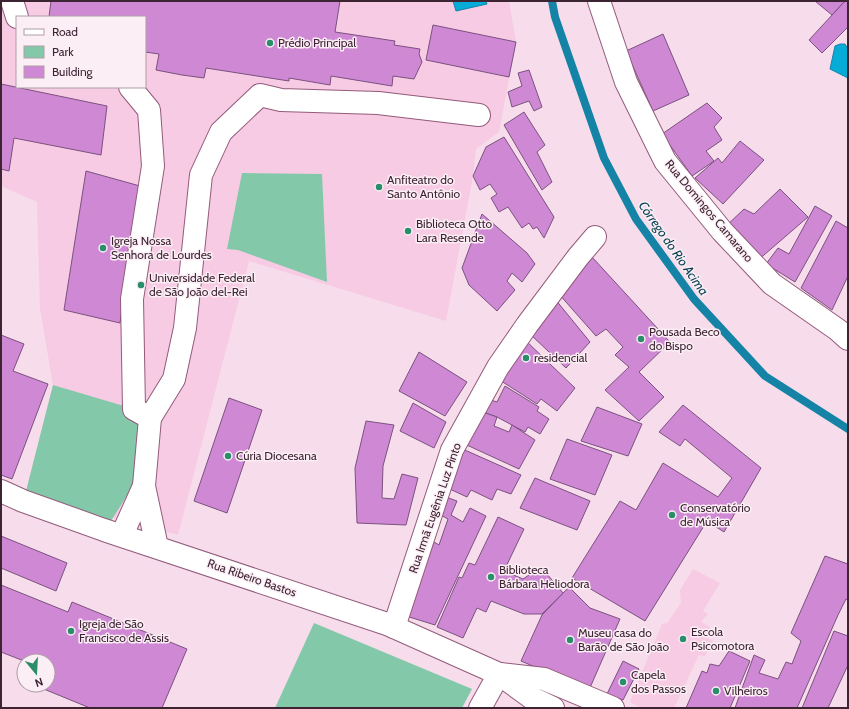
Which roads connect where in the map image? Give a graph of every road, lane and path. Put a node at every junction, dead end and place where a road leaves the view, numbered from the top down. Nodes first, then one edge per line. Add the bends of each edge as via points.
1 (12, 1) edge
2 (27, 1) edge
3 (599, 1) edge
4 (17, 16) edge
5 (24, 16) edge
6 (131, 88) edge
7 (479, 115) dead end
8 (595, 237) dead end
9 (845, 330) edge
10 (150, 418) junction
11 (144, 486) junction
12 (1, 491) edge
13 (122, 535) junction
14 (157, 547) junction
15 (394, 627) junction
16 (499, 674) junction
17 (544, 679) junction
18 (530, 703) edge
19 (480, 708) edge
20 (553, 708) edge
21 (613, 708) edge

1 - 4 street
2 - 5 street
3 - 9 street, Rua Domingos Camarano via 626,82 665,161 722,231 772,284
6 - 10 street via 148,110 153,166 132,298 134,409
7 - 10 street via 378,103 281,100 260,95 221,132 201,175 185,328 174,379
8 - 15 street, Rua Irmã Eugênia Luz Pinto via 545,300 498,367 452,450
10 - 11 street
11 - 13 street
11 - 14 street
12 - 13 street, Rua Ribeiro Bastos
13 - 14 street, Rua Ribeiro Bastos
14 - 15 street, Rua Ribeiro Bastos
15 - 16 street, Rua Ribeiro Bastos
16 - 17 street
16 - 18 street
16 - 19 street
17 - 18 street
17 - 21 street
18 - 20 street

